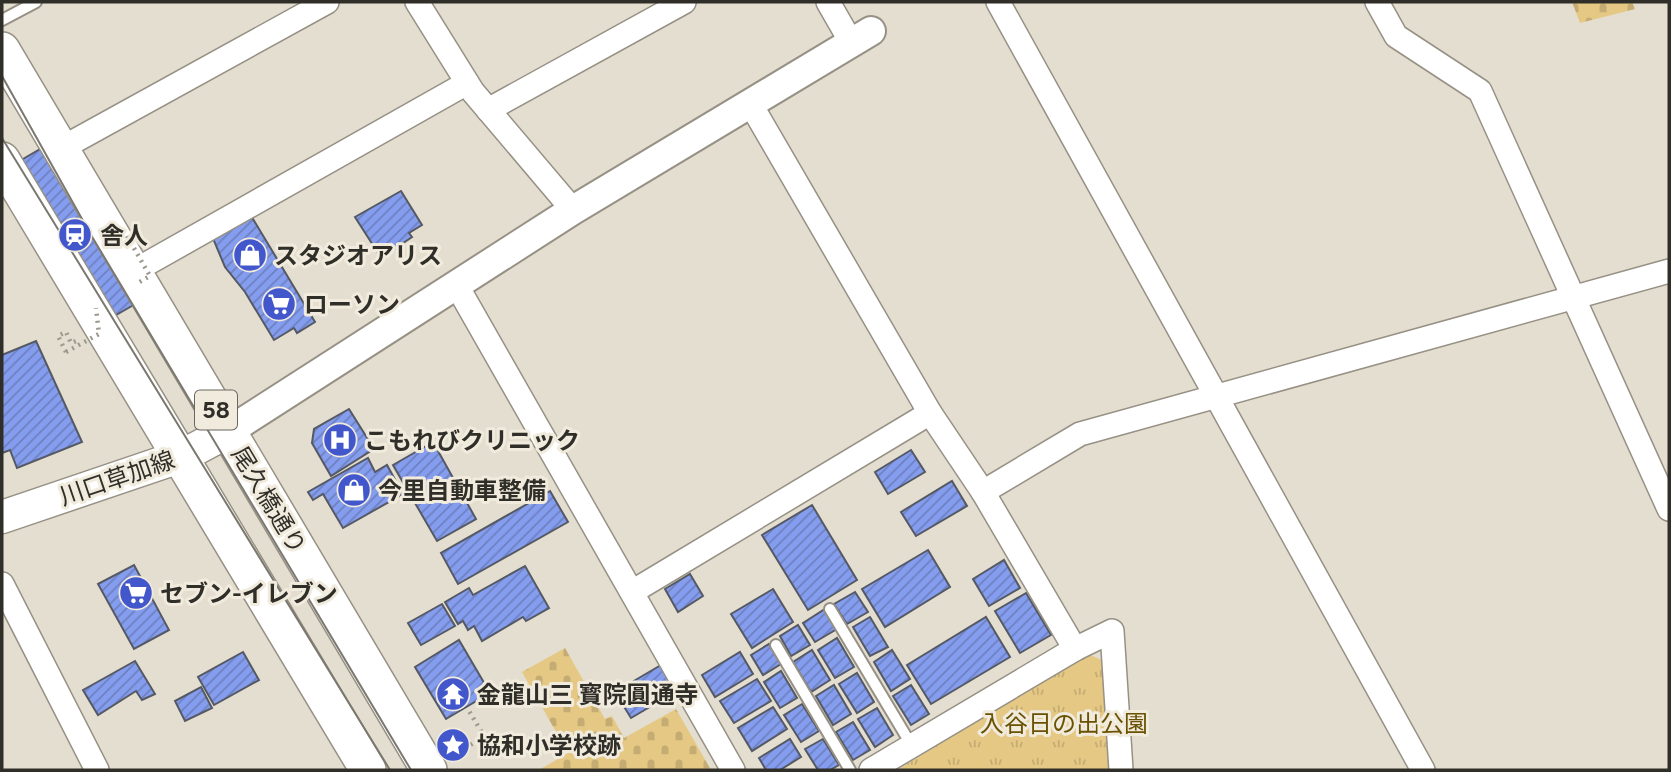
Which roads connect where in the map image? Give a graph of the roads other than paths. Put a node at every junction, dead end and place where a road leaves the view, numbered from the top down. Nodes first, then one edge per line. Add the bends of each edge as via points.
1 (36, 2) edge
2 (327, 2) edge
3 (417, 2) edge
4 (684, 2) edge
5 (828, 2) edge
6 (998, 2) edge
7 (1377, 2) edge
8 (2, 20) edge
9 (861, 36) joint
10 (2, 50) edge
11 (467, 83) junction
12 (750, 103) junction
13 (488, 110) junction
14 (62, 148) junction
15 (8, 184) edge
16 (573, 210) junction
17 (150, 262) dead end
18 (1669, 271) edge
19 (457, 286) junction
20 (1574, 297) junction
21 (1218, 398) junction
22 (930, 413) junction
23 (229, 431) junction
24 (182, 456) junction
25 (983, 492) junction
26 (1669, 509) edge
27 (2, 517) edge
28 (2, 584) edge
29 (632, 592) junction
30 (830, 608) dead end
31 (776, 645) dead end
32 (1075, 649) junction
33 (912, 746) junction
34 (439, 764) edge
35 (97, 770) edge
36 (368, 770) edge
37 (733, 770) edge
38 (850, 770) edge
39 (870, 770) edge
40 (1121, 770) edge
41 (1423, 770) edge

1 - 8 lane
2 - 14 street
3 - 11 street
4 - 13 street
5 - 9 street
6 - 21 street
7 - 20 street via 1396,36 1480,91
9 - 12 street
10 - 14 main road, 尾久橋通り / 58
11 - 13 street
11 - 17 street
12 - 16 street
12 - 22 street
13 - 16 street
14 - 23 main road, 尾久橋通り / 58
15 - 24 main road, 58
16 - 19 street
18 - 20 street
19 - 23 street
19 - 29 street
20 - 21 street
20 - 26 street
21 - 25 street via 1080,434
21 - 41 street
22 - 25 street
22 - 29 street
23 - 24 main road, 川口草加線
23 - 34 main road, 尾久橋通り / 58
24 - 27 main road, 川口草加線
24 - 36 main road, 58
25 - 32 street
28 - 35 street
29 - 37 street
30 - 33 lane
31 - 38 lane
32 - 33 street
32 - 40 street via 1112,631
33 - 39 street

